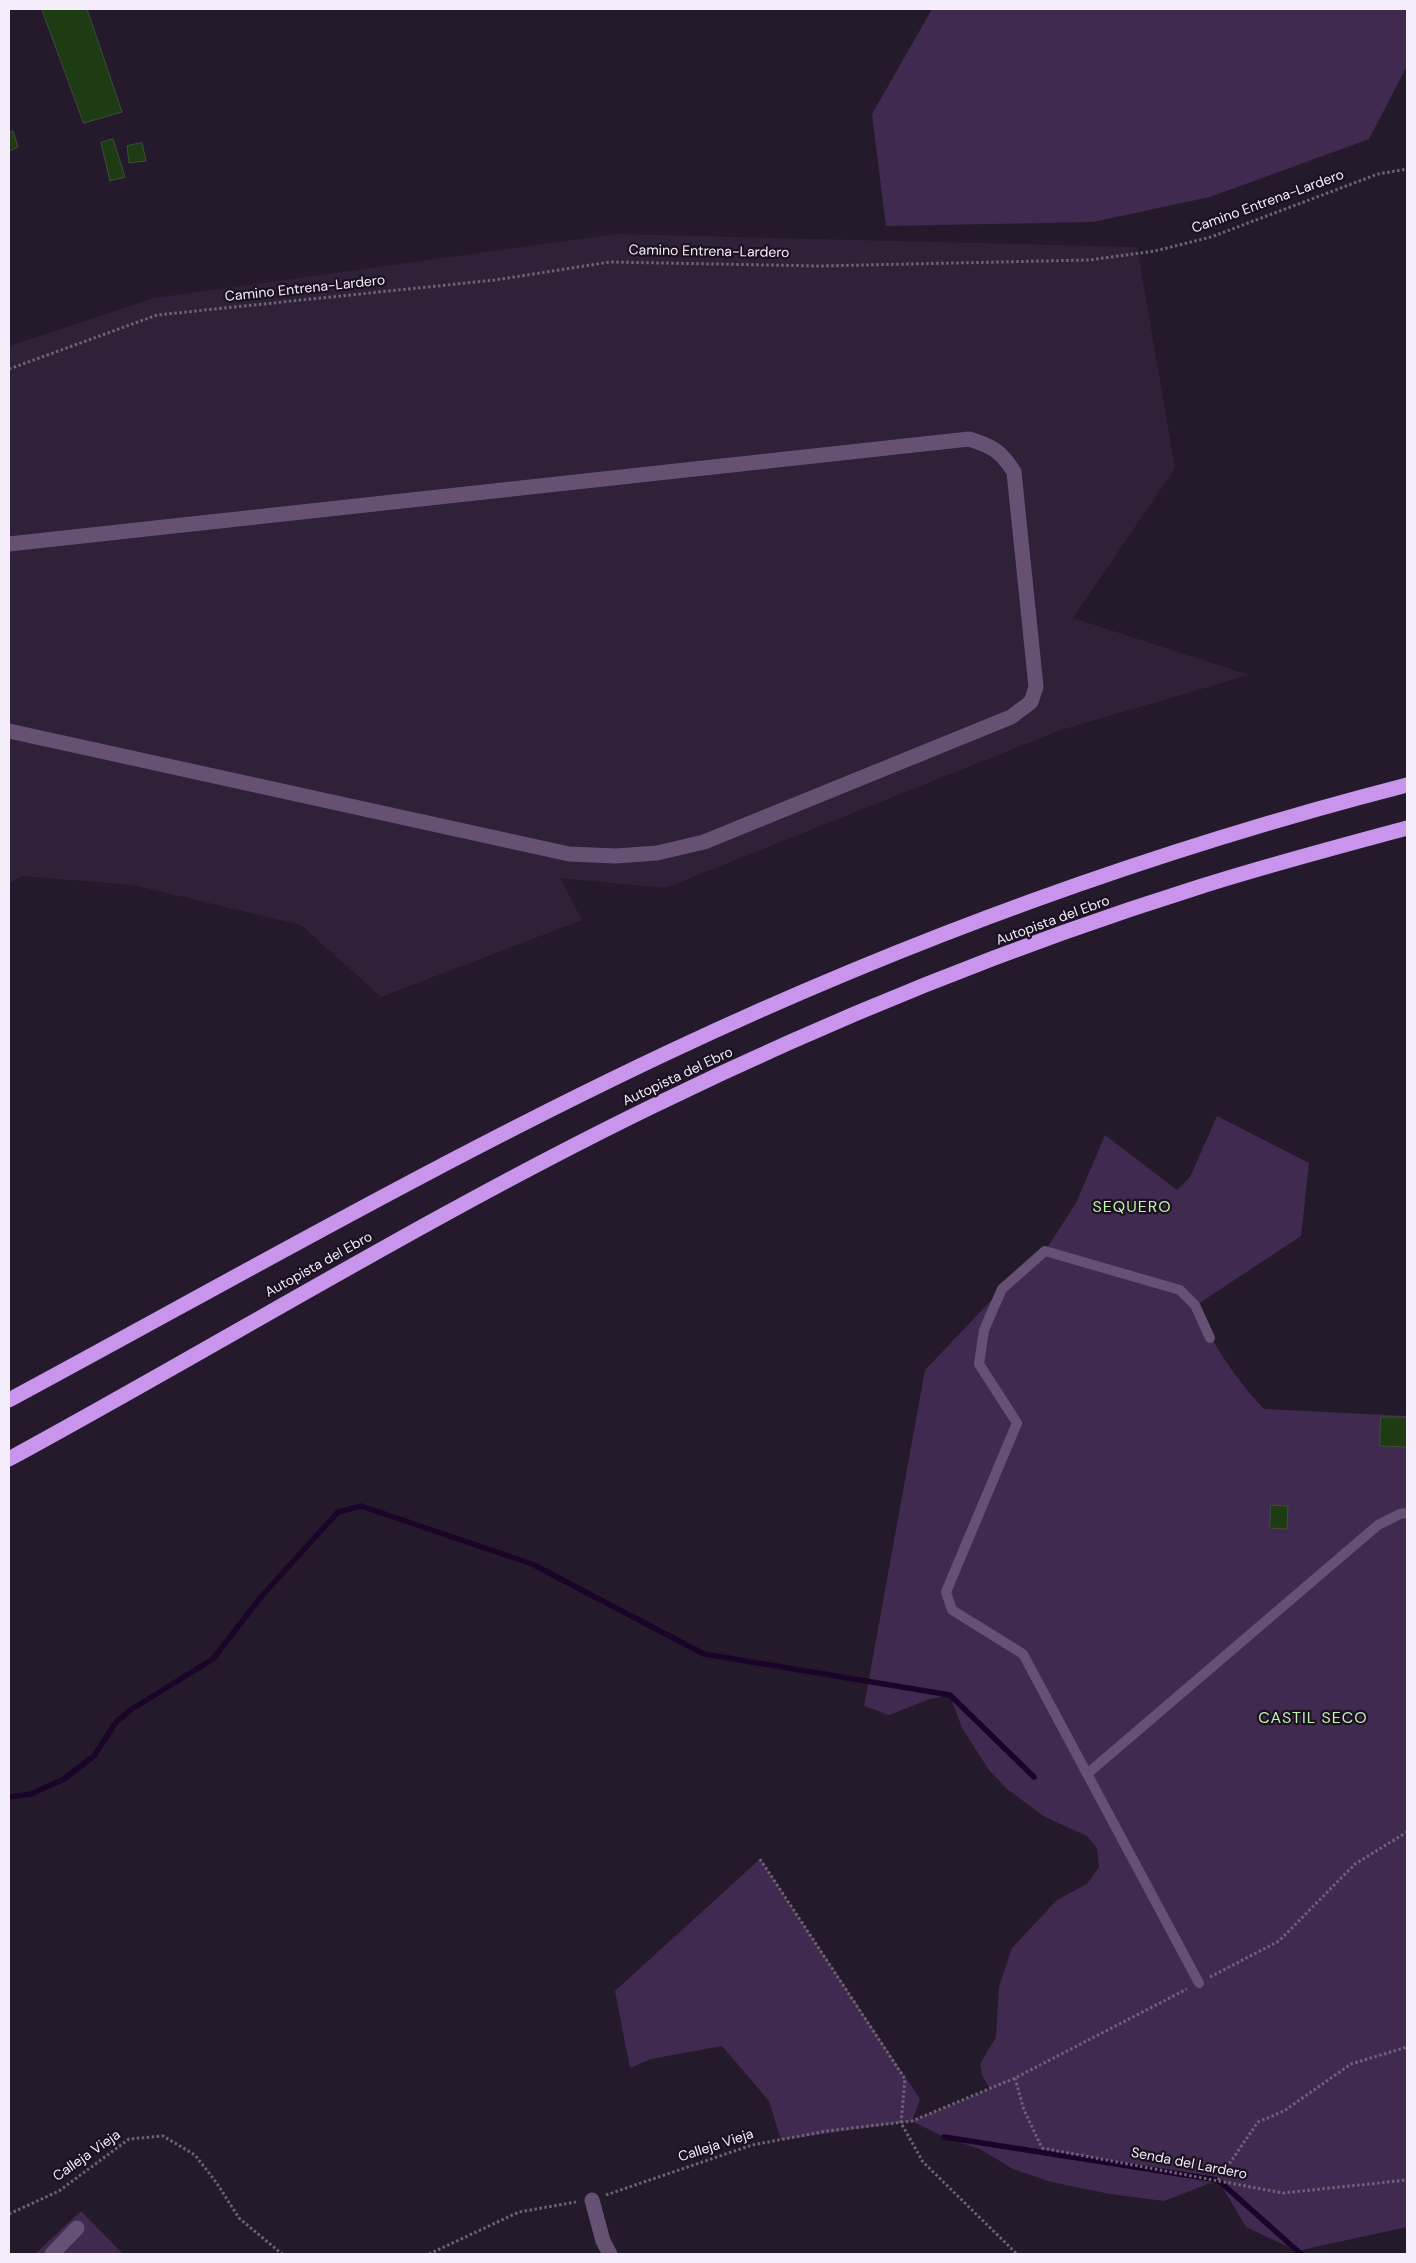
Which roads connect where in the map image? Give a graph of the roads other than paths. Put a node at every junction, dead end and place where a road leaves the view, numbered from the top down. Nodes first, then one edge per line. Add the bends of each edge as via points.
1 (9, 544) edge
2 (9, 731) edge
3 (1407, 785) edge
4 (1407, 828) edge
5 (1210, 1338) dead end
6 (9, 1400) edge
7 (9, 1459) edge
8 (1407, 1513) edge
9 (1087, 1774) junction
10 (1199, 1983) road end
11 (592, 2200) road end
12 (77, 2228) dead end
13 (52, 2254) edge
14 (610, 2254) edge

1 - 2 street via 969,439 990,446 1005,457 1014,472 1036,687 1032,702 1012,718 704,842 657,853 616,856 570,854
3 - 6 highway, Autopista del Ebro via 1206,840 1110,872 892,954 672,1050 399,1188
4 - 7 highway, Autopista del Ebro via 1286,860 1071,931 943,979 739,1066 628,1119 441,1216
5 - 9 lane via 1195,1306 1180,1290 1045,1251 1002,1289 984,1330 979,1364 1017,1422 946,1592 952,1610 1022,1654
8 - 9 lane via 1378,1525
9 - 10 lane
11 - 14 street via 603,2241
12 - 13 street

